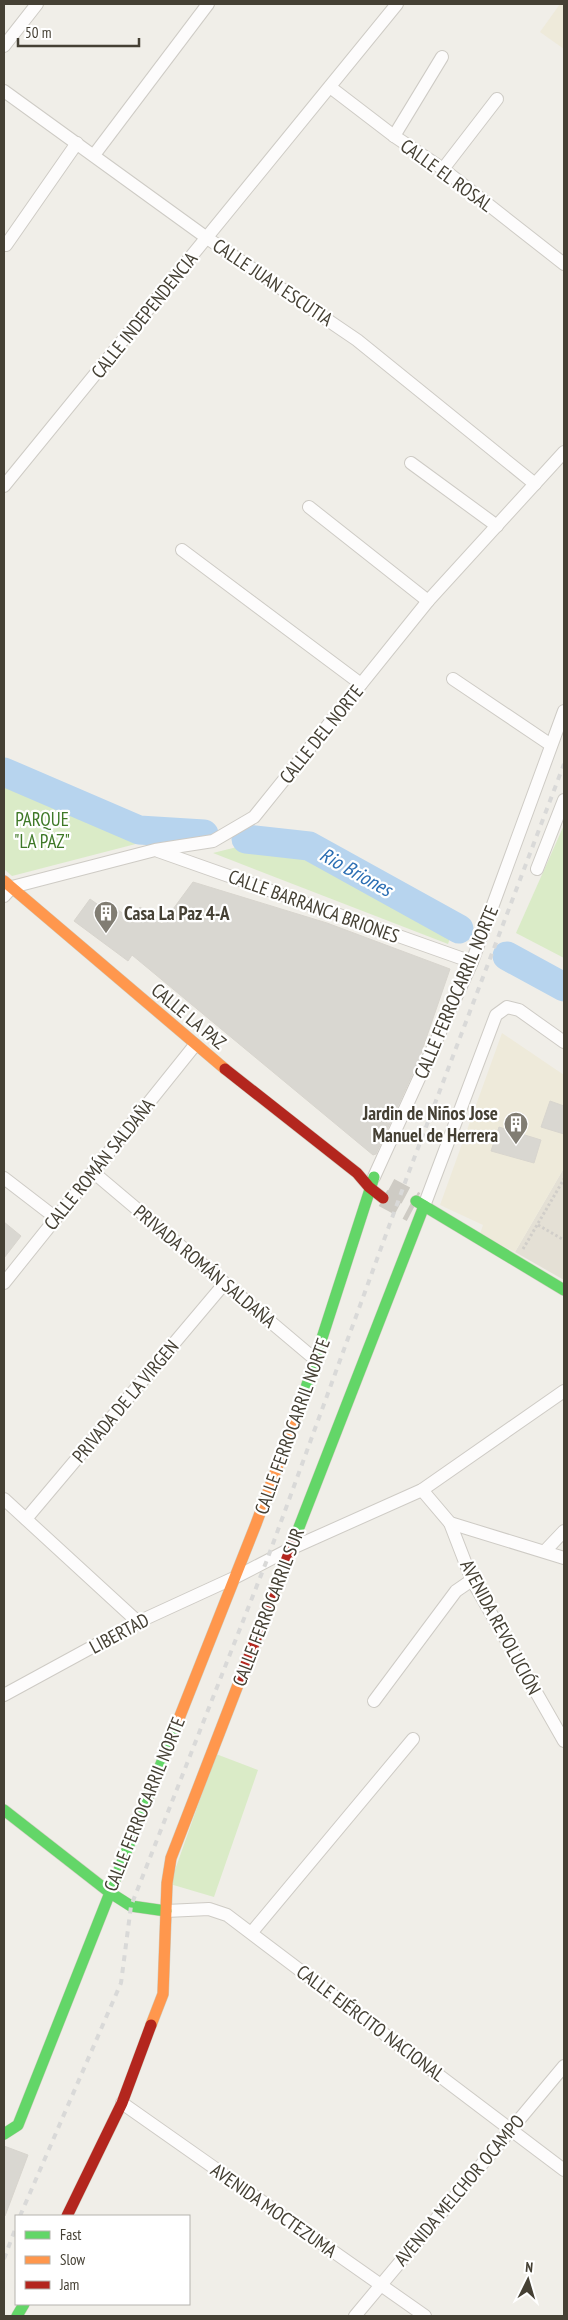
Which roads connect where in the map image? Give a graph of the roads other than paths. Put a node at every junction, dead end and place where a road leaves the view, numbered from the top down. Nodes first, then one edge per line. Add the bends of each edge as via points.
1 (208, 4) edge
2 (397, 4) edge
3 (31, 6) edge
4 (4, 46) edge
5 (442, 57) dead end
6 (330, 87) junction
7 (4, 91) edge
8 (497, 99) dead end
9 (394, 136) junction
10 (77, 143) junction
11 (94, 155) junction
12 (443, 169) junction
13 (207, 238) junction
14 (6, 245) dead end
15 (564, 264) edge
16 (564, 452) edge
17 (411, 462) dead end
18 (535, 484) junction
19 (4, 486) edge
20 (309, 507) dead end
21 (497, 526) junction
22 (182, 550) dead end
23 (428, 601) junction
24 (453, 679) dead end
25 (361, 684) junction
26 (564, 710) edge
27 (552, 745) junction
28 (564, 800) edge
29 (155, 850) junction
30 (537, 869) dead end
31 (6, 888) edge
32 (472, 962) junction
33 (564, 1042) edge
34 (195, 1045) junction
35 (93, 1172) junction
36 (4, 1178) edge
37 (375, 1182) junction
38 (383, 1198) tunnel mouth
39 (418, 1209) junction
40 (56, 1218) junction
41 (4, 1283) edge
42 (224, 1284) junction
43 (564, 1290) edge
44 (317, 1360) junction
45 (564, 1391) edge
46 (422, 1490) junction
47 (4, 1499) edge
48 (26, 1519) junction
49 (450, 1523) junction
50 (564, 1531) edge
51 (290, 1549) junction
52 (544, 1551) junction
53 (564, 1558) edge
54 (236, 1577) junction
55 (472, 1580) junction
56 (138, 1622) junction
57 (4, 1695) edge
58 (374, 1701) dead end
59 (413, 1739) dead end
60 (564, 1741) edge
61 (4, 1810) edge
62 (109, 1892) junction
63 (166, 1911) junction
64 (252, 1932) junction
65 (564, 2066) edge
66 (122, 2104) junction
67 (510, 2129) junction
68 (4, 2134) edge
69 (564, 2170) edge
70 (67, 2215) edge
71 (380, 2284) junction
72 (23, 2305) edge
73 (17, 2316) edge
74 (355, 2316) edge
75 (425, 2316) edge

1 - 11 street
2 - 6 street, CALLE INDEPENDENCIA
3 - 4 street
5 - 9 street
6 - 9 street, CALLE EL ROSAL
6 - 13 street, CALLE INDEPENDENCIA
7 - 10 street, CALLE JUAN ESCUTIA
8 - 12 street
9 - 12 street, CALLE EL ROSAL
10 - 11 street, CALLE JUAN ESCUTIA
10 - 14 street
11 - 13 street, CALLE JUAN ESCUTIA
12 - 15 street, CALLE EL ROSAL
13 - 18 street, CALLE JUAN ESCUTIA via 357,340
13 - 19 street, CALLE INDEPENDENCIA
16 - 18 street, CALLE DEL NORTE
17 - 21 street
18 - 21 street, CALLE DEL NORTE
20 - 23 street
21 - 23 street, CALLE DEL NORTE
22 - 25 street
23 - 25 street, CALLE DEL NORTE
24 - 27 street
25 - 29 street, CALLE DEL NORTE via 254,817 214,841
26 - 27 street, CALLE FERROCARRIL NORTE
27 - 32 street, CALLE FERROCARRIL NORTE
28 - 30 street
29 - 31 street, CALLE DEL NORTE
29 - 32 street, CALLE BARRANCA BRIONES
31 - 34 main road, CALLE LA PAZ
32 - 37 street, CALLE FERROCARRIL NORTE
33 - 39 street, CALLE FERROCARRIL SUR via 519,1010 507,1008 496,1016
34 - 35 street, CALLE ROMÁN SALDAÑA
34 - 37 main road, CALLE LA PAZ via 357,1173
35 - 40 street, CALLE ROMÁN SALDAÑA
35 - 42 street, PRIVADA ROMÁN SALDAÑA
36 - 40 street
37 - 38 main road, CALLE LA PAZ
37 - 44 main road, CALLE FERROCARRIL NORTE
39 - 43 main road via 436,1216
39 - 51 main road, CALLE FERROCARRIL SUR
40 - 41 street, CALLE ROMÁN SALDAÑA
42 - 44 street, PRIVADA ROMÁN SALDAÑA
42 - 48 street, PRIVADA DE LA VIRGEN
44 - 54 main road, CALLE FERROCARRIL NORTE
45 - 46 street, LIBERTAD
46 - 49 street, AVENIDA REVOLUCIÓN
46 - 51 street, LIBERTAD
47 - 48 street
48 - 56 street
49 - 52 street
49 - 55 street, AVENIDA REVOLUCIÓN
50 - 52 street
51 - 54 street, LIBERTAD
51 - 63 main road, CALLE FERROCARRIL SUR via 171,1858
52 - 53 street
54 - 56 street, LIBERTAD
54 - 62 main road, CALLE FERROCARRIL NORTE
55 - 58 street via 456,1591
55 - 60 street, AVENIDA REVOLUCIÓN
56 - 57 street, LIBERTAD
59 - 64 street
61 - 62 main road
62 - 63 main road via 131,1906
62 - 68 main road, CALLE FERROCARRIL NORTE via 18,2125
63 - 64 street, CALLE EJÉRCITO NACIONAL via 209,1909 227,1915
63 - 66 main road, CALLE FERROCARRIL SUR via 162,1994
64 - 67 street, CALLE EJÉRCITO NACIONAL
65 - 67 street, AVENIDA MELCHOR OCAMPO
66 - 70 main road, CALLE FERROCARRIL SUR
66 - 71 street, AVENIDA MOCTEZUMA
67 - 69 street, CALLE EJÉRCITO NACIONAL
67 - 71 street, AVENIDA MELCHOR OCAMPO
71 - 74 street, AVENIDA MELCHOR OCAMPO
71 - 75 street, AVENIDA MOCTEZUMA
72 - 73 main road

